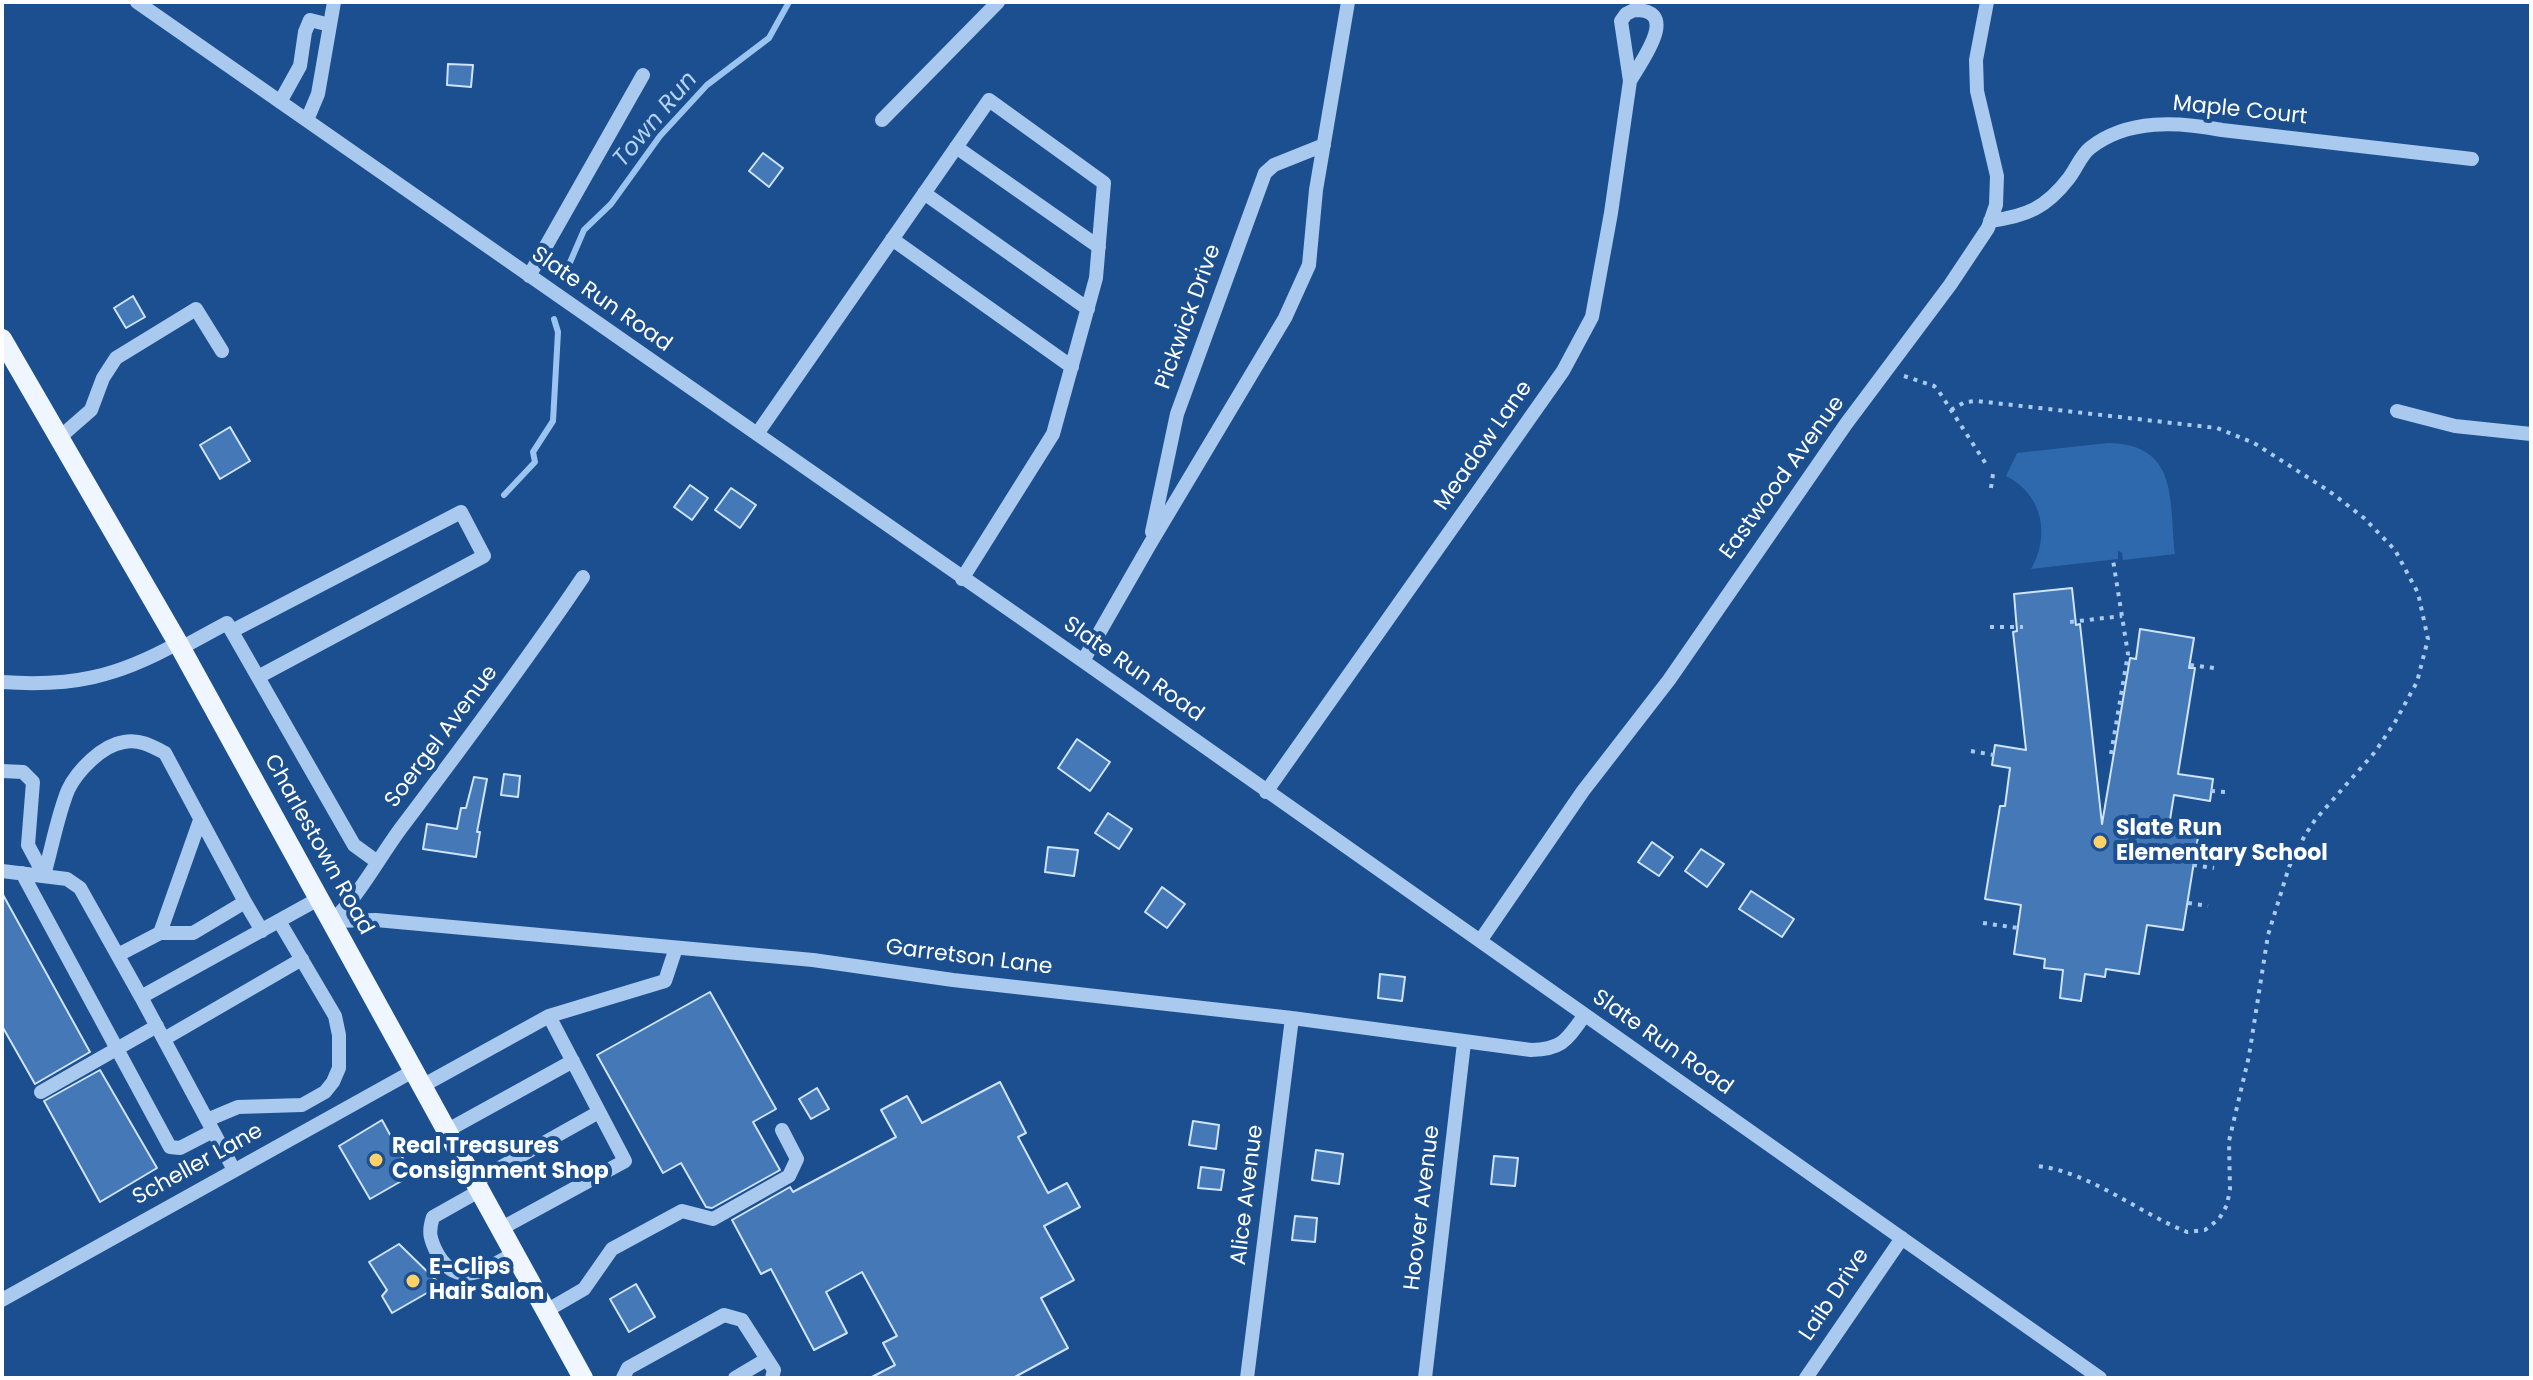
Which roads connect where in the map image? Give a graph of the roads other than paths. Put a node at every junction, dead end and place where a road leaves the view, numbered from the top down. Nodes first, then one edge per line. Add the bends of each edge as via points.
1 (137, 2) edge
2 (334, 2) edge
3 (998, 2) edge
4 (1348, 2) edge
5 (1987, 2) edge
6 (330, 25) junction
7 (643, 75) dead end
8 (1630, 81) dead end
9 (280, 102) junction
10 (307, 120) junction
11 (882, 120) dead end
12 (1324, 145) junction
13 (956, 147) junction
14 (2472, 159) dead end
15 (924, 193) junction
16 (1990, 221) junction
17 (892, 239) junction
18 (1099, 247) junction
19 (529, 276) junction
20 (1088, 309) junction
21 (2, 339) edge
22 (222, 351) dead end
23 (1072, 367) junction
24 (2397, 411) dead end
25 (757, 434) junction
26 (2531, 434) edge
27 (59, 438) junction
28 (1150, 544) junction
29 (583, 577) dead end
30 (962, 579) junction
31 (232, 631) junction
32 (180, 645) junction
33 (1083, 661) junction
34 (258, 677) junction
35 (2, 682) edge
36 (2, 771) edge
37 (1266, 792) junction
38 (200, 820) junction
39 (376, 861) junction
40 (2, 871) edge
41 (22, 873) junction
42 (44, 875) junction
43 (320, 898) junction
44 (245, 902) junction
45 (279, 921) junction
46 (332, 921) junction
47 (262, 931) junction
48 (160, 933) junction
49 (1480, 941) junction
50 (676, 948) junction
51 (118, 955) junction
52 (302, 959) junction
53 (141, 997) junction
54 (549, 1016) junction
55 (1584, 1016) junction
56 (1292, 1018) junction
57 (160, 1032) junction
58 (1464, 1043) junction
59 (117, 1049) junction
60 (573, 1061) junction
61 (419, 1078) junction
62 (41, 1092) dead end
63 (599, 1112) junction
64 (210, 1125) junction
65 (448, 1130) junction
66 (782, 1130) dead end
67 (234, 1170) junction
68 (479, 1186) junction
69 (502, 1228) junction
70 (1902, 1238) junction
71 (515, 1253) junction
72 (2, 1300) edge
73 (546, 1311) junction
74 (767, 1359) junction
75 (2095, 1377) edge
76 (583, 1378) edge
77 (623, 1378) edge
78 (735, 1378) edge
79 (772, 1378) edge
80 (1247, 1378) edge
81 (1425, 1378) edge
82 (1806, 1378) edge

1 - 9 street, Slate Run Road
2 - 6 street
3 - 11 street
4 - 12 street, Pickwick Drive
5 - 16 street, Eastwood Avenue via 1976,60 1977,91 1997,176
6 - 9 street via 310,20 300,66
6 - 10 street via 318,94
7 - 19 street
8 - 37 street, Meadow Lane via 1592,317 1563,371
9 - 10 street, Slate Run Road
10 - 19 street, Slate Run Road
12 - 28 street, Pickwick Drive via 1309,265 1285,318
12 - 28 street, Pickwick Drive via 1265,173 1177,414
13 - 15 street
13 - 18 street
13 - 18 street via 989,100 1104,183
14 - 16 street, Maple Court via 2185,123 2150,124 2088,149 2070,178 2036,210
15 - 17 street
15 - 20 street
16 - 49 street, Eastwood Avenue via 1950,285
17 - 23 street
17 - 25 street
18 - 20 street
19 - 25 street, Slate Run Road
20 - 23 street
21 - 27 main road, Charlestown Road
22 - 27 street via 196,309 116,358 91,410
23 - 30 street via 1053,434
24 - 26 street via 2455,426
25 - 30 street, Slate Run Road
27 - 32 main road, Charlestown Road
28 - 33 street, Pickwick Drive
29 - 39 street, Soergel Avenue
30 - 33 street, Slate Run Road
31 - 32 street via 227,623
31 - 34 street
31 - 34 street via 461,512 484,556
32 - 35 street via 65,683
32 - 43 main road, Charlestown Road
33 - 37 street, Slate Run Road
34 - 39 street via 354,845
36 - 42 street via 23,772 33,782 28,845
37 - 49 street, Slate Run Road
38 - 42 street via 165,753 146,743 122,741 86,766 69,789
38 - 44 street
38 - 48 street
39 - 46 street, Soergel Avenue via 349,905
40 - 41 street
41 - 42 street
41 - 59 street
42 - 51 street via 67,879 80,888
43 - 45 street
43 - 46 main road, Charlestown Road
44 - 47 street
44 - 48 street via 193,933
45 - 47 street
45 - 52 street
46 - 50 street, Garretson Lane via 376,920
46 - 61 main road, Charlestown Road
47 - 53 street
48 - 51 street
49 - 55 street, Slate Run Road
50 - 54 street, Scheller Lane via 665,981
50 - 56 street, Garretson Lane
51 - 53 street
52 - 57 street
52 - 64 street via 335,1016 339,1068 333,1082 302,1105 238,1107
53 - 57 street
54 - 60 street
54 - 61 street, Scheller Lane
55 - 58 street, Garretson Lane via 1552,1049
55 - 70 street, Slate Run Road
56 - 58 street, Garretson Lane
56 - 80 street, Alice Avenue
57 - 59 street
57 - 64 street
58 - 81 street, Hoover Avenue
59 - 62 street
59 - 64 street via 170,1147 180,1148
60 - 63 street
60 - 65 street
61 - 65 main road, Charlestown Road
61 - 67 street, Scheller Lane
63 - 68 street
63 - 69 street via 625,1161
64 - 67 street
65 - 68 main road, Charlestown Road
66 - 73 street via 797,1159 789,1176 713,1219 682,1211 612,1249 584,1289
67 - 72 street, Scheller Lane
68 - 69 main road, Charlestown Road
68 - 71 street via 433,1217 428,1230 441,1260 454,1272 467,1274
69 - 71 main road, Charlestown Road
70 - 75 street, Slate Run Road
70 - 82 street, Laib Drive
71 - 73 main road, Charlestown Road
73 - 76 main road, Charlestown Road
74 - 77 street via 742,1320 724,1315 628,1368
74 - 78 street
74 - 79 street

